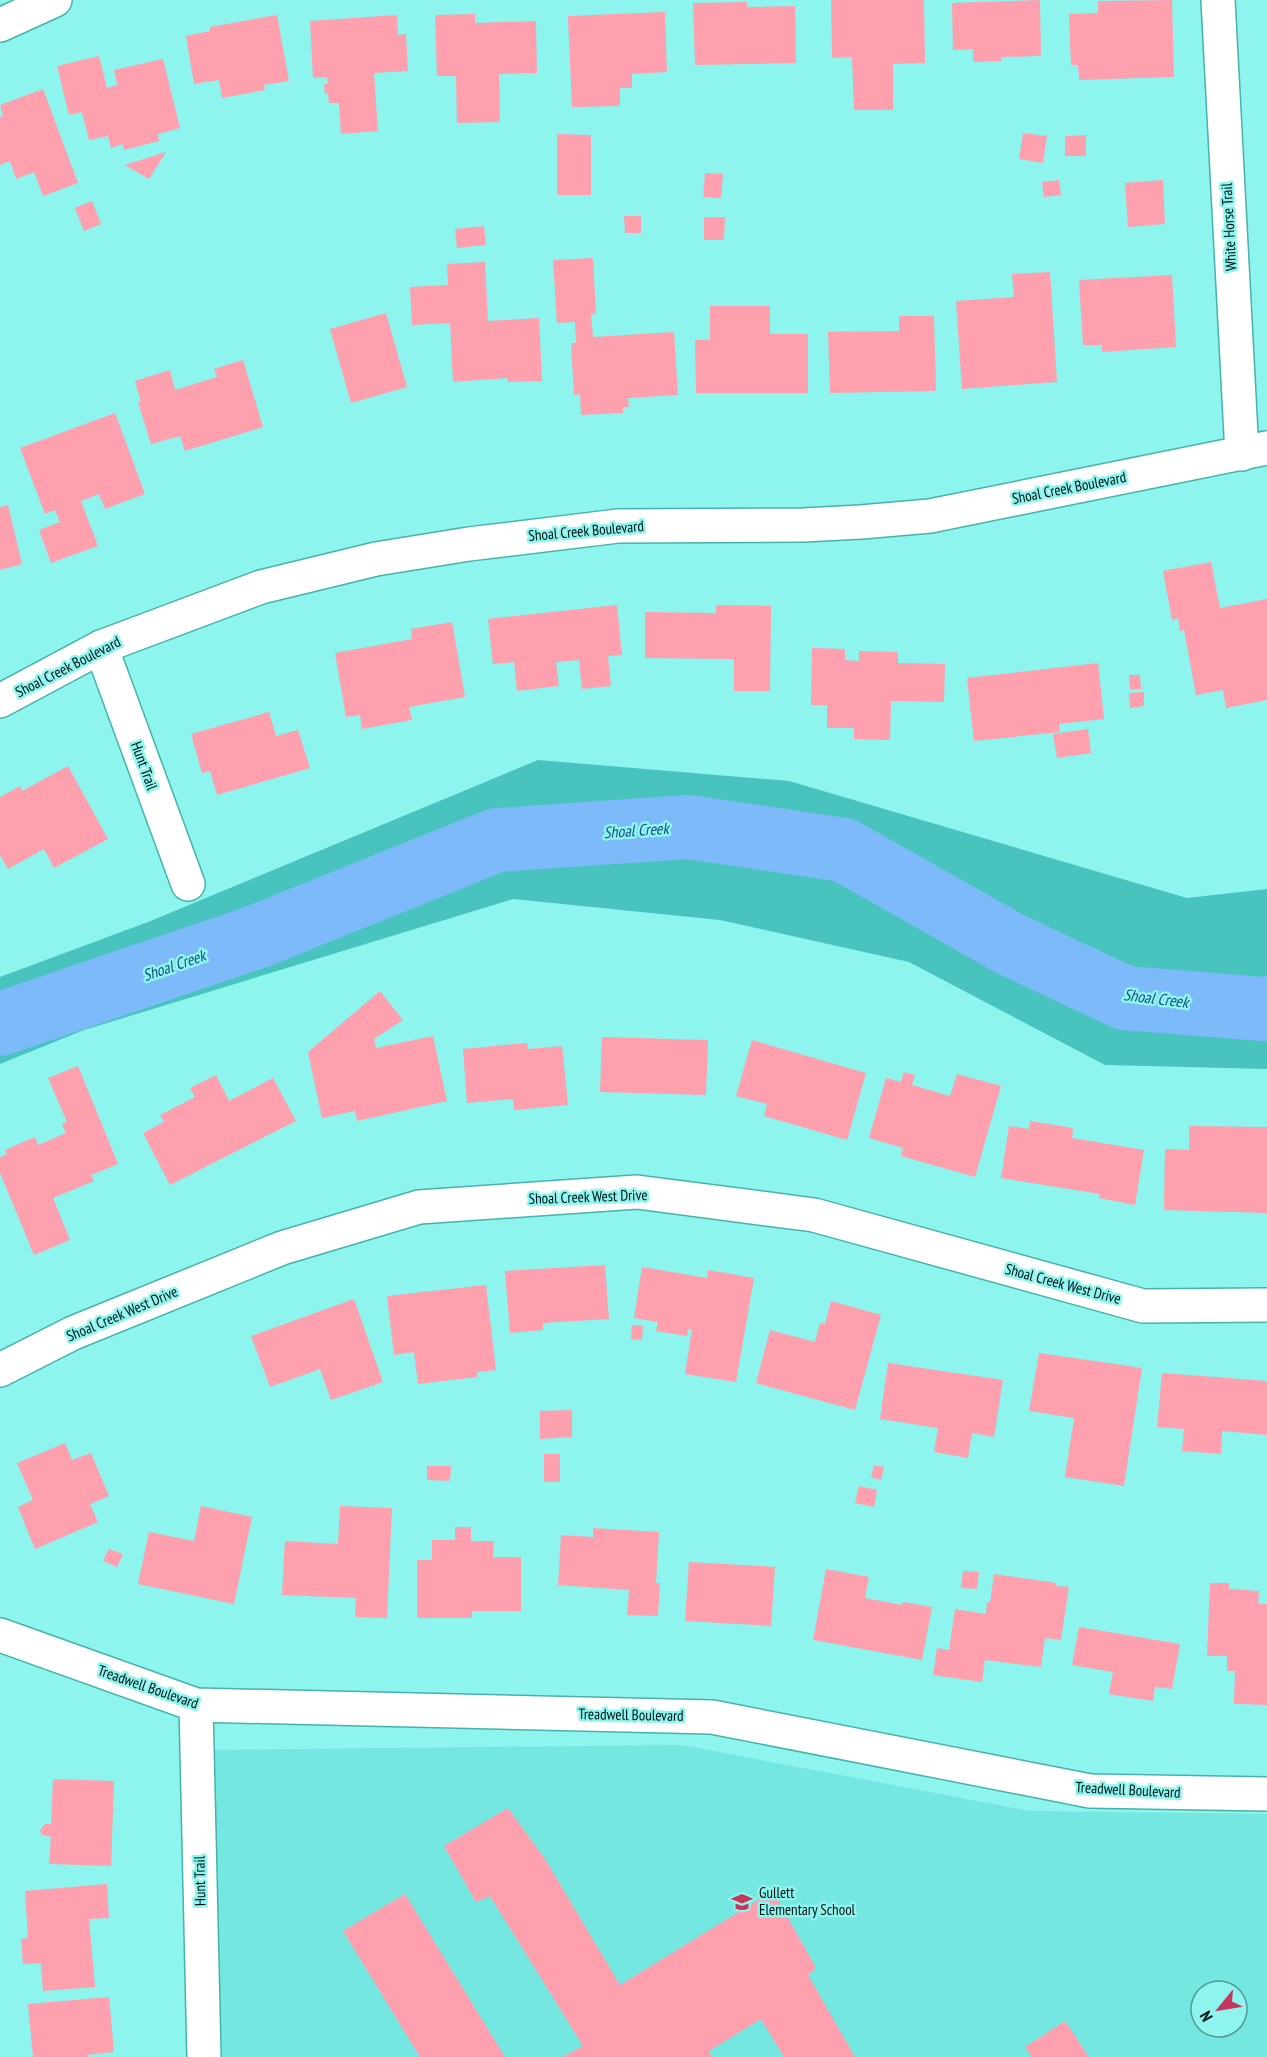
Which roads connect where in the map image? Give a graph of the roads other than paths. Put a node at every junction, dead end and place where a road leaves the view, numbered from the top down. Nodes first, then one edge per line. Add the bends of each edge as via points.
1 (55, 0) edge
2 (1218, 0) edge
3 (0, 25) edge
4 (1254, 451) edge
5 (101, 647) junction
6 (0, 701) edge
7 (188, 884) dead end
8 (1267, 1305) edge
9 (0, 1370) edge
10 (0, 1635) edge
11 (196, 1706) junction
12 (1267, 1794) edge
13 (204, 2057) edge

1 - 3 street
2 - 4 street, White Horse Trail
4 - 5 street, Shoal Creek Boulevard via 930,516 803,525 618,526 376,559 261,587
5 - 6 street, Shoal Creek Boulevard
5 - 7 street, Hunt Trail
8 - 9 street, Shoal Creek West Drive via 1143,1306 814,1215 637,1192 419,1207 282,1248 73,1333
10 - 11 street, Treadwell Boulevard
11 - 12 street, Treadwell Boulevard via 712,1717 1090,1791
11 - 13 street, Hunt Trail

